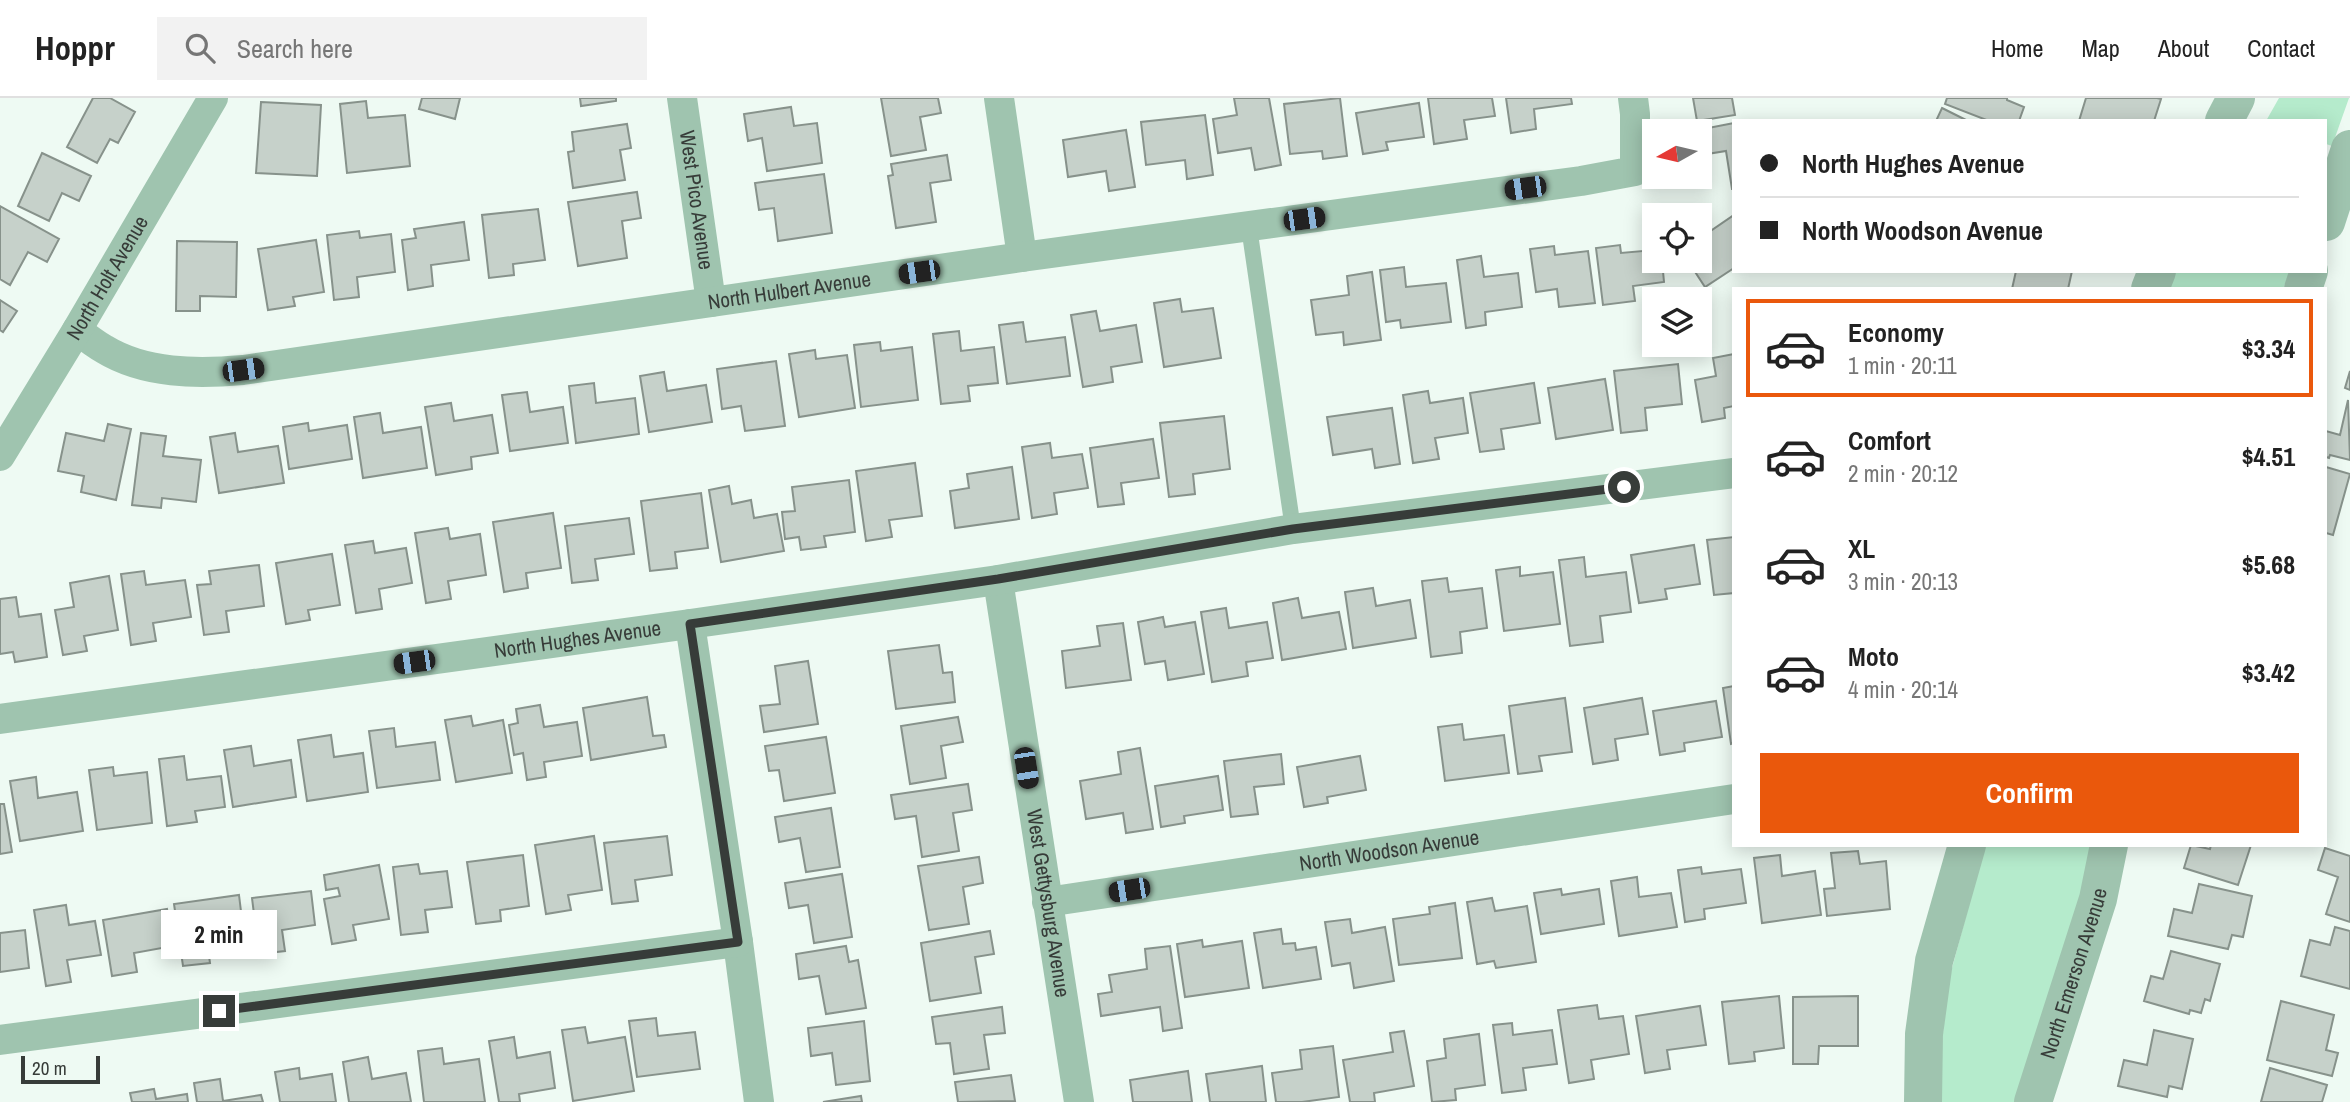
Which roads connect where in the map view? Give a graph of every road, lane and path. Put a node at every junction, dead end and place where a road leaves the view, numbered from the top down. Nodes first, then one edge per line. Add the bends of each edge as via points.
1 (213, 98) edge
2 (682, 98) edge
3 (999, 98) edge
4 (1633, 98) edge
5 (2236, 98) edge
6 (2225, 119) edge
7 (2350, 149) edge
8 (2338, 186) edge
9 (2327, 219) edge
10 (1249, 227) junction
11 (1022, 257) junction
12 (711, 302) junction
13 (78, 330) junction
14 (0, 456) edge
15 (1732, 473) edge
16 (1293, 529) junction
17 (998, 579) junction
18 (690, 624) junction
19 (0, 719) edge
20 (1732, 799) edge
21 (1966, 847) edge
22 (2109, 847) edge
23 (1047, 902) junction
24 (738, 942) junction
25 (0, 1040) edge
26 (759, 1102) edge
27 (1079, 1102) edge
28 (1923, 1102) edge
29 (2034, 1102) edge

1 - 13 street, North Holt Avenue
2 - 12 street, West Pico Avenue
3 - 11 street
4 - 10 street, North Hulbert Avenue via 1634,171
5 - 6 street
7 - 8 street
8 - 9 street
10 - 11 street, North Hulbert Avenue
10 - 16 lane
11 - 12 street, North Hulbert Avenue
12 - 13 street, North Hulbert Avenue via 218,372 166,370 137,362 106,351
13 - 14 street, North Holt Avenue
15 - 16 street, North Hughes Avenue
16 - 17 street, North Hughes Avenue
17 - 18 street, North Hughes Avenue
17 - 23 street, West Gettysburg Avenue
18 - 19 street, North Hughes Avenue
18 - 24 street
20 - 23 street, North Woodson Avenue
21 - 28 street via 1934,961 1924,1034
22 - 29 street, North Emerson Avenue via 2098,899
23 - 27 street, West Gettysburg Avenue
24 - 25 street
24 - 26 street

